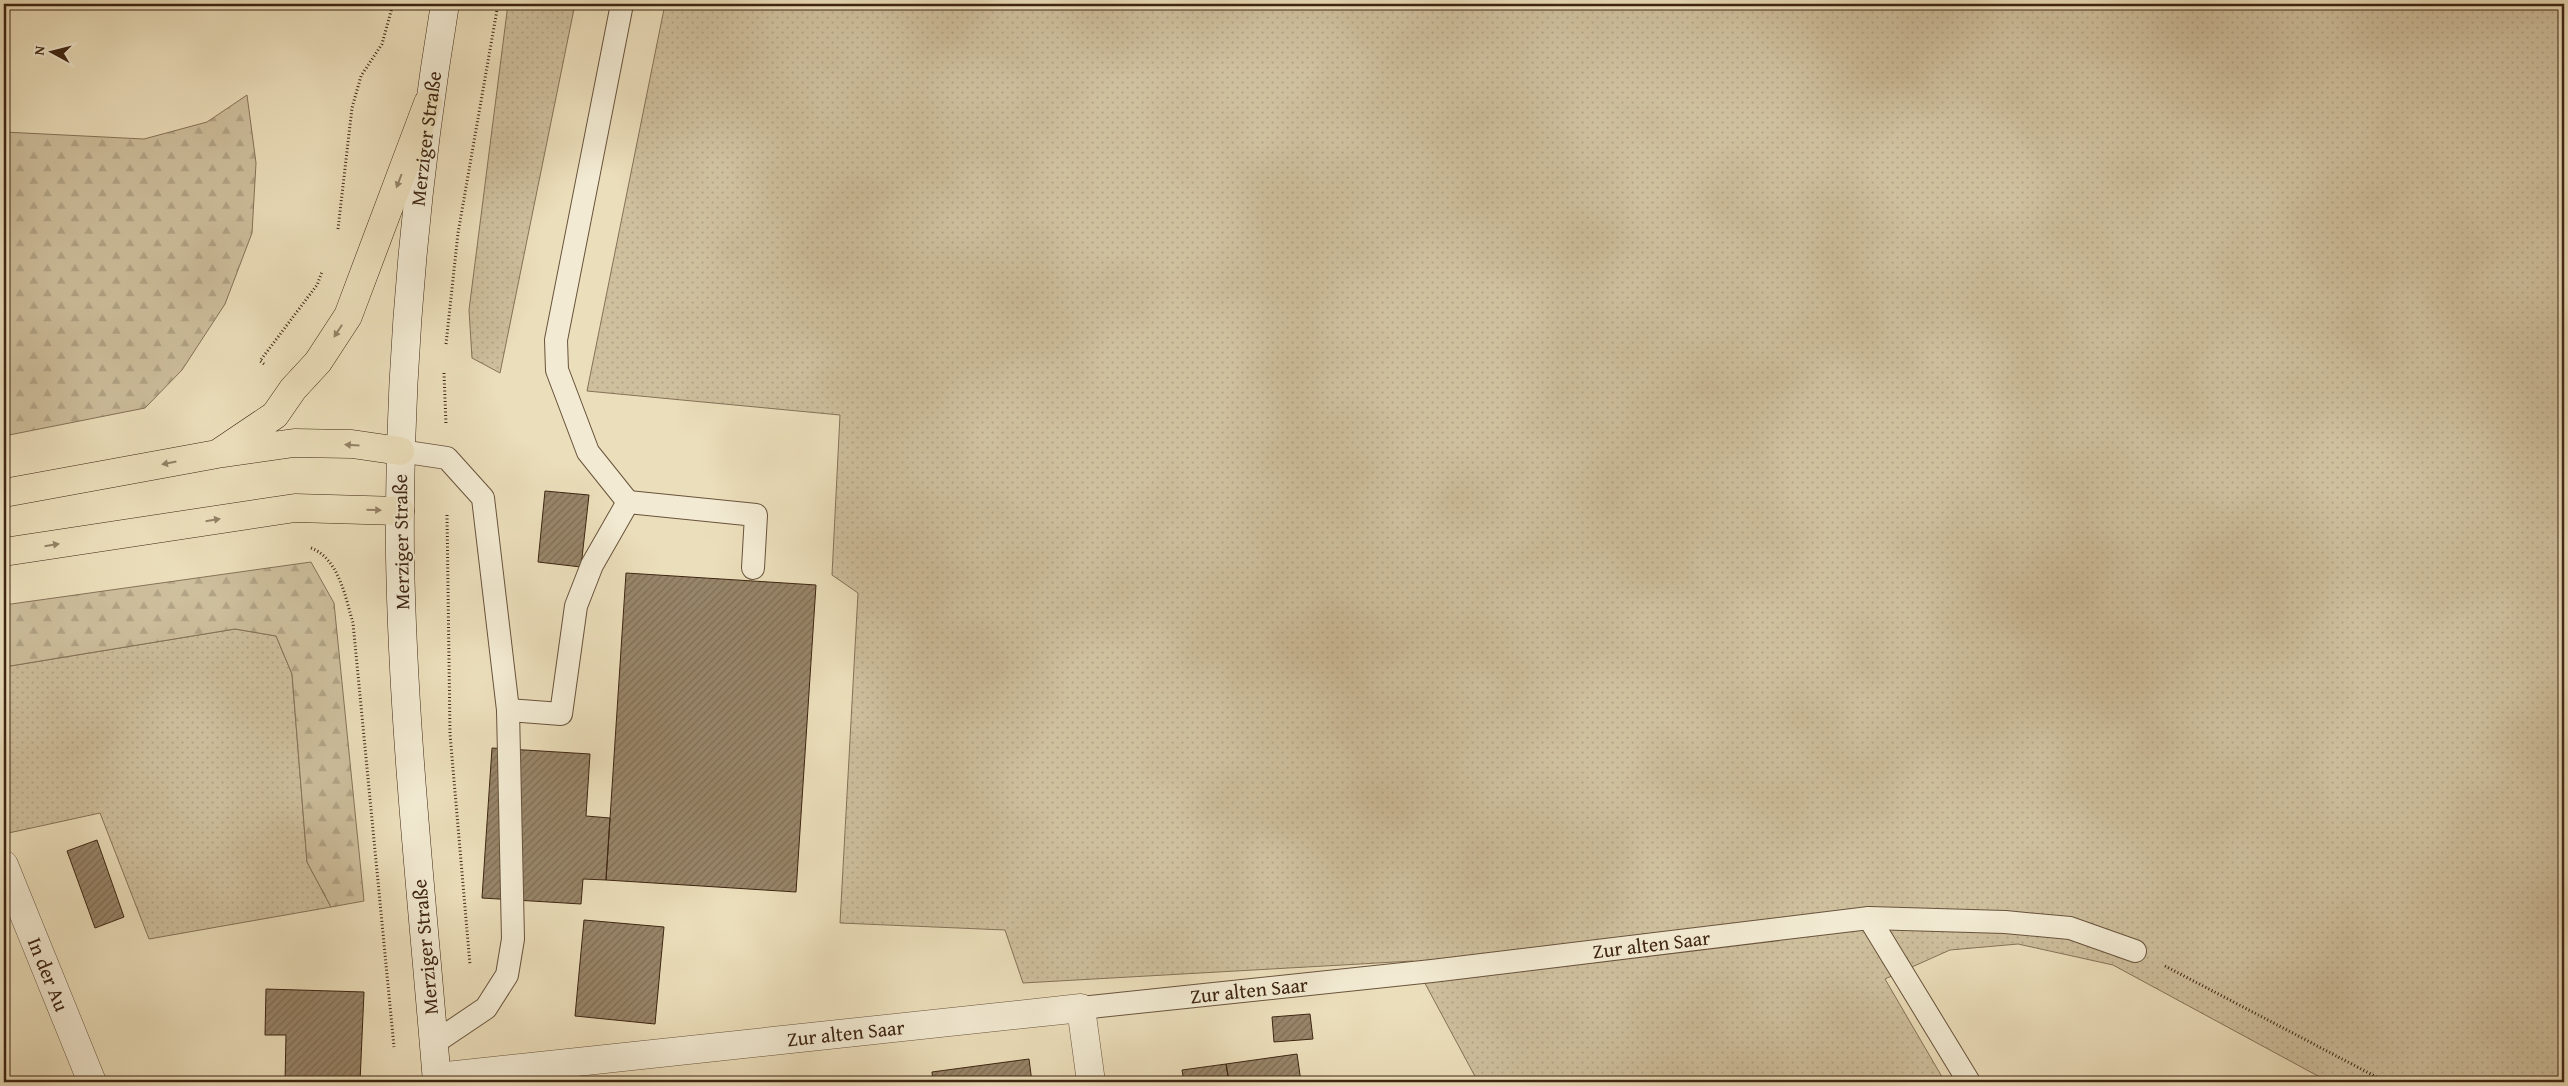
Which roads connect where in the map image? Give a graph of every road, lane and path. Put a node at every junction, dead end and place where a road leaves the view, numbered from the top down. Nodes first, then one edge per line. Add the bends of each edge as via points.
1 (444, 4) edge
2 (498, 4) edge
3 (622, 4) edge
4 (428, 103) junction
5 (445, 352) dead end
6 (444, 372) dead end
7 (400, 451) junction
8 (217, 454) junction
9 (447, 458) junction
10 (4, 493) edge
11 (628, 502) junction
12 (400, 511) junction
13 (4, 552) edge
14 (754, 568) dead end
15 (508, 710) junction
16 (4, 865) edge
17 (1869, 918) junction
18 (2135, 950) joint
19 (1081, 1008) junction
20 (474, 1016) junction
21 (434, 1042) junction
22 (437, 1079) edge
23 (92, 1082) edge
24 (1090, 1082) edge
25 (1969, 1082) edge
26 (2386, 1082) edge

1 - 4 main road, Merziger Straße
2 - 5 path via 458,233
3 - 11 lane via 556,340 557,370 588,452
4 - 7 main road, Merziger Straße via 406,326
4 -> 8 highway via 348,316 318,362 293,389 276,415
6 - 9 path
7 -> 8 highway via 352,444 294,443
7 - 9 lane
7 - 12 main road, Merziger Straße
8 -> 10 highway
9 - 15 lane via 483,498
9 - 20 path via 450,734
11 - 14 lane via 756,514
11 - 15 lane via 592,565 576,606 561,714
13 -> 12 highway via 295,508
12 - 21 main road, Merziger Straße via 402,615 420,901
15 - 20 lane via 514,939 507,975 486,1008
16 - 23 main road, In der Au
17 - 18 lane, Zur alten Saar via 2006,922 2070,928
17 - 19 lane, Zur alten Saar via 1432,971
17 - 25 lane
18 - 26 path
19 - 22 main road, Zur alten Saar
19 - 24 main road
20 - 21 lane
21 - 22 main road, Merziger Straße

